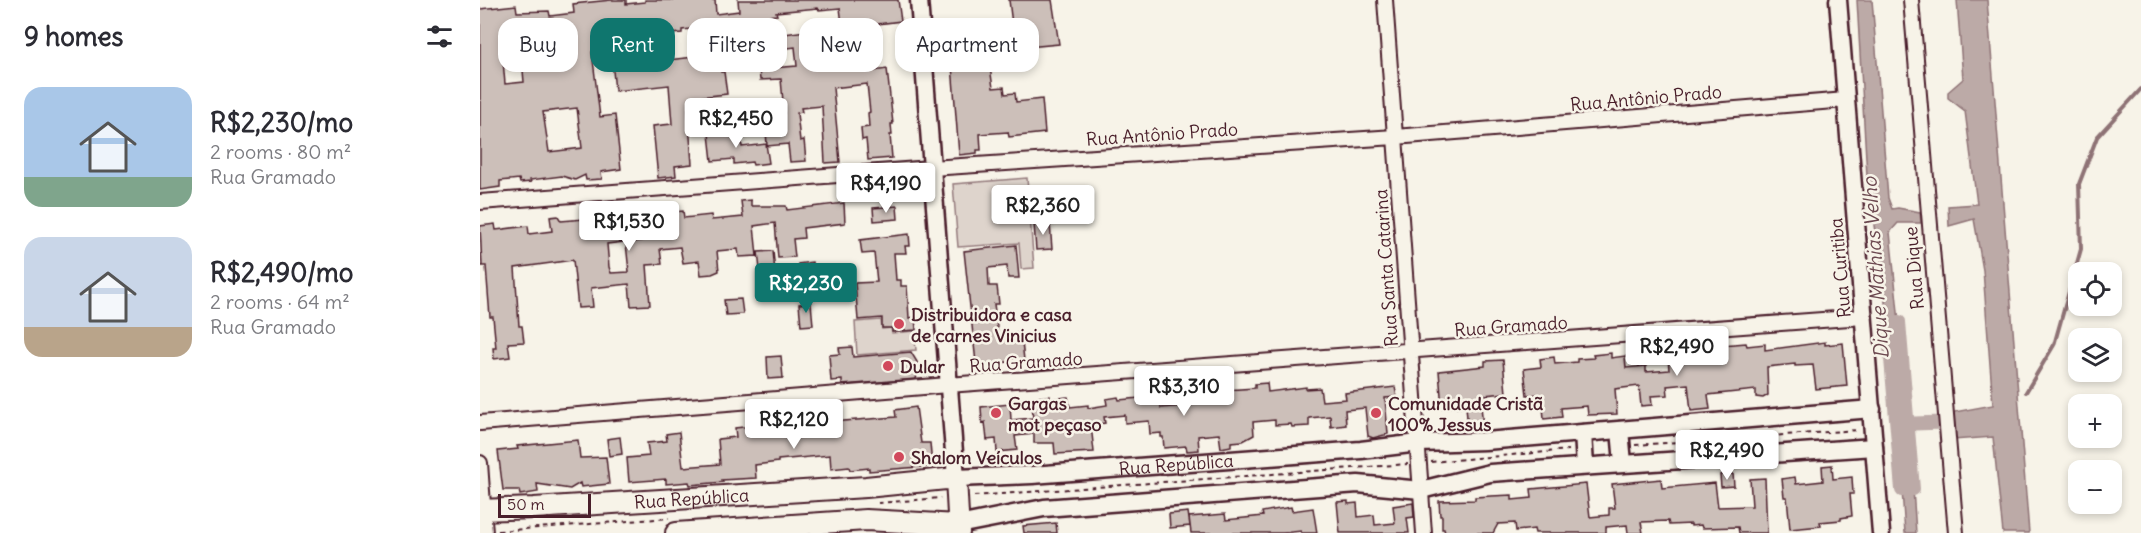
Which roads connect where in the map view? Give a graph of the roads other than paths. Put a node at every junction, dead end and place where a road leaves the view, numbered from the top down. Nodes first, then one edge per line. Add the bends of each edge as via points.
1 (919, 0) edge
2 (1384, 0) edge
3 (1838, 0) edge
4 (1911, 0) edge
5 (1846, 100) junction
6 (1395, 137) junction
7 (931, 168) junction
8 (480, 202) edge
9 (1863, 317) junction
10 (1411, 352) junction
11 (948, 385) junction
12 (1872, 409) junction
13 (480, 423) edge
14 (1584, 441) junction
15 (1419, 443) junction
16 (1621, 446) junction
17 (1874, 447) junction
18 (480, 463) edge
19 (1585, 466) junction
20 (956, 488) junction
21 (1421, 490) junction
22 (481, 510) edge
23 (674, 525) edge
24 (959, 529) edge
25 (484, 532) edge
26 (1424, 533) edge
27 (1881, 533) edge
28 (1956, 533) edge

1 - 7 street
2 - 6 street, Rua Santa Catarina
3 - 5 street, Rua Curitiba
4 - 28 street, Rua Dique
5 - 6 street, Rua Antônio Prado
5 - 9 street, Rua Curitiba
6 - 7 street, Rua Antônio Prado
6 - 10 street, Rua Santa Catarina
7 - 8 street, Rua Antônio Prado
7 - 11 street
9 - 10 street, Rua Gramado
9 - 12 street, Rua Curitiba
10 - 11 street, Rua Gramado
10 - 15 street, Rua Santa Catarina
11 - 13 street, Rua Gramado
11 - 20 street
12 - 16 street, Rua República
12 - 17 street, Rua Curitiba
14 - 15 street, Rua República
14 - 16 street, Rua República
14 - 19 street
15 - 20 street, Rua República via 1032,475
15 - 21 street, Rua Santa Catarina
16 - 17 street, Rua República
16 - 19 street, Rua República
17 - 27 street, Rua Curitiba
18 - 22 street
19 - 21 street, Rua República via 1490,473
20 - 22 main road, Rua República via 866,488
20 - 24 main road
21 - 24 street, Rua República via 1358,484 1044,508
21 - 26 street, Rua Santa Catarina
22 - 25 street
23 - 24 main road, Rua República via 866,519

